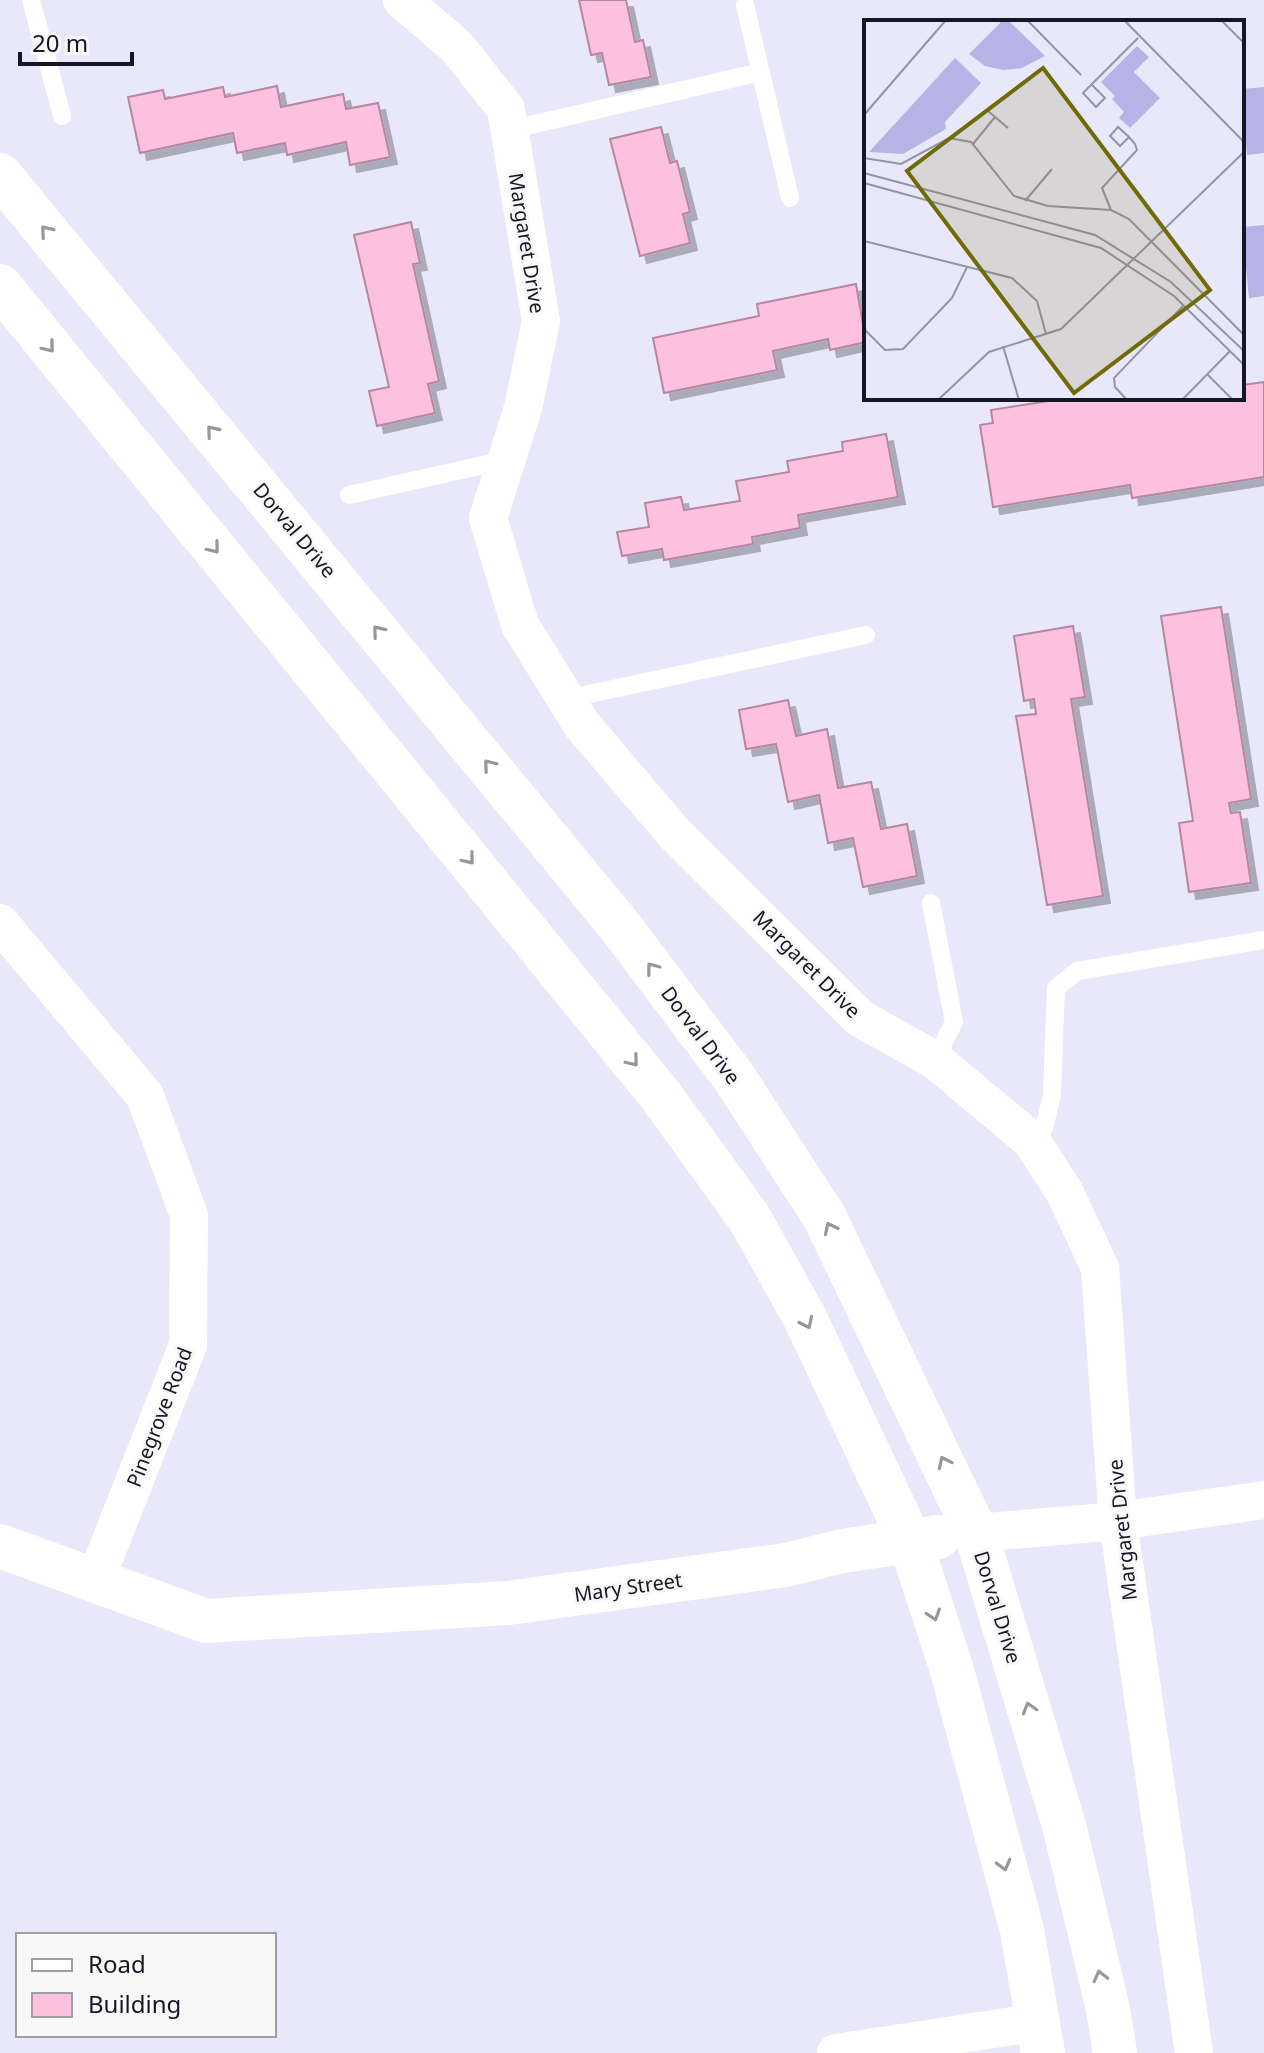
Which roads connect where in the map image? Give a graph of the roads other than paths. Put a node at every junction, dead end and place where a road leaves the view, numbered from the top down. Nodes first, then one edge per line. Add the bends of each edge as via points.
1 (31, 0) edge
2 (402, 0) edge
3 (745, 5) dead end
4 (761, 72) junction
5 (62, 116) dead end
6 (509, 130) junction
7 (0, 175) edge
8 (790, 198) dead end
9 (0, 286) edge
10 (506, 460) junction
11 (349, 495) dead end
12 (866, 635) dead end
13 (566, 699) junction
14 (931, 903) dead end
15 (0, 923) edge
16 (1264, 940) edge
17 (935, 1060) junction
18 (1031, 1140) junction
19 (1264, 1500) edge
20 (1118, 1521) junction
21 (976, 1533) junction
22 (910, 1541) junction
23 (0, 1546) edge
24 (95, 1581) junction
25 (1041, 2038) edge
26 (836, 2053) edge
27 (1115, 2053) edge
28 (1194, 2053) edge

1 - 5 lane
2 - 6 street, Margaret Drive via 457,47 506,109
3 - 4 lane
4 - 6 lane
4 - 8 lane
6 - 10 street, Margaret Drive via 541,321
21 -> 7 main road, Dorval Drive via 824,1216 733,1076 589,888
9 -> 22 main road via 661,1096 741,1206 805,1318
10 - 11 lane
10 - 13 street, Margaret Drive via 488,518 520,625
12 - 13 lane
13 - 17 street, Margaret Drive via 675,834 861,1019
14 - 17 lane via 954,1022
15 - 24 street, Pinegrove Road via 145,1096 189,1215 188,1345
16 - 18 lane via 1077,971 1056,988 1052,1095 1044,1128
17 - 18 street, Margaret Drive
18 - 20 street, Margaret Drive via 1065,1193 1100,1268
19 - 20 street, Mary Street
20 - 21 street, Mary Street
20 - 28 street, Margaret Drive
21 - 22 main road, Mary Street
27 -> 21 main road, Dorval Drive via 1065,1829
22 - 24 main road, Mary Street via 786,1565 508,1603 206,1621
22 -> 25 main road via 951,1667 1018,1916
23 - 24 main road, Mary Street
25 - 26 street

